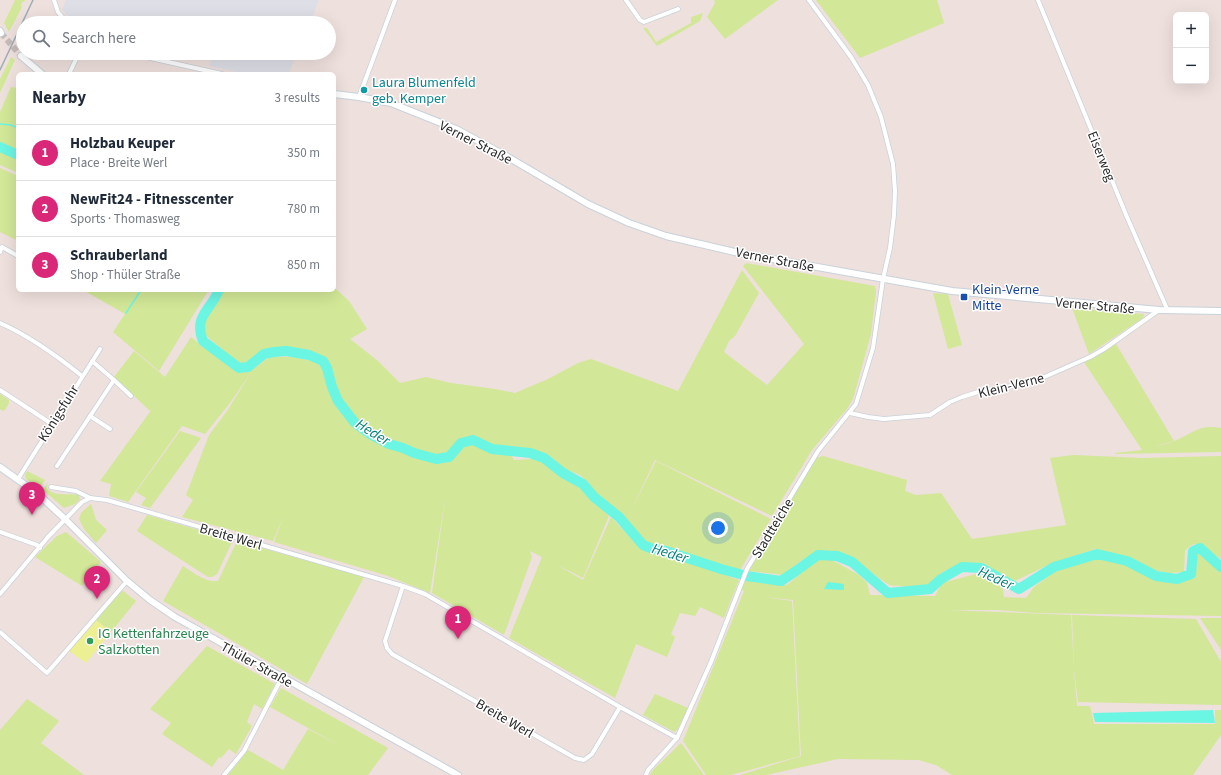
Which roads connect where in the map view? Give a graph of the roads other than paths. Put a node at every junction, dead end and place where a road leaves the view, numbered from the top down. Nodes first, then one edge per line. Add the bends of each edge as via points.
1 (54, 0) edge
2 (395, 0) edge
3 (626, 0) edge
4 (809, 0) edge
5 (1038, 0) edge
6 (678, 9) dead end
7 (61, 16) edge
8 (26, 60) edge
9 (76, 60) edge
10 (159, 60) edge
11 (40, 72) edge
12 (70, 72) edge
13 (213, 72) edge
14 (336, 94) edge
15 (359, 97) junction
16 (1, 249) edge
17 (16, 255) edge
18 (883, 279) junction
19 (1158, 310) junction
20 (1168, 311) junction
21 (1221, 311) edge
22 (0, 323) edge
23 (100, 349) dead end
24 (92, 361) junction
25 (82, 376) junction
26 (114, 380) junction
27 (0, 390) edge
28 (131, 396) dead end
29 (850, 413) junction
30 (90, 416) junction
31 (52, 424) junction
32 (110, 429) dead end
33 (57, 466) dead end
34 (0, 467) edge
35 (18, 479) junction
36 (50, 487) dead end
37 (90, 498) junction
38 (66, 520) junction
39 (0, 532) edge
40 (40, 548) junction
41 (126, 581) junction
42 (403, 586) junction
43 (0, 594) edge
44 (0, 632) edge
45 (282, 677) junction
46 (620, 707) junction
47 (677, 738) junction
48 (224, 775) edge
49 (458, 775) edge
50 (646, 775) edge

1 - 7 street
2 - 15 street
3 - 6 street via 644,22
4 - 18 street, Stadtteiche via 861,71 886,133 893,164 895,204 890,248
5 - 20 street, Eiserweg
8 - 11 main road
9 - 12 street
10 - 13 street
14 - 15 main road, Verner Straße
15 - 18 main road, Verner Straße via 391,103 456,129 588,204 629,223 666,236 739,253
16 - 17 street
18 - 19 main road, Verner Straße via 967,293
18 - 29 street, Stadtteiche via 873,348 860,396
19 - 20 main road, Verner Straße
19 - 29 street, Klein-Verne via 1104,349 1033,382 962,397 930,415 884,419
20 - 21 main road, Verner Straße
22 - 25 street via 50,350
23 - 24 street, Königsfuhr
24 - 25 street, Königsfuhr
24 - 26 street
25 - 31 street, Königsfuhr
26 - 28 street
26 - 30 street
27 - 31 street
29 - 47 street, Stadtteiche via 818,451 747,570 711,662
30 - 32 street
30 - 33 street
31 - 35 street, Königsfuhr
34 - 35 main road, Thüler Straße
35 - 38 main road, Thüler Straße
36 - 37 street, Breite Werl via 76,491
37 - 38 street via 82,502
37 - 42 street, Breite Werl via 107,500
38 - 40 street
38 - 41 main road, Thüler Straße
39 - 40 street
40 - 43 street
41 - 44 street via 47,673
41 - 45 main road, Thüler Straße via 175,617
42 - 46 street, Breite Werl via 425,594
42 - 46 street, Breite Werl via 385,641 392,654 575,758 584,760 592,754
45 - 48 street via 244,751
45 - 49 main road, Thüler Straße
46 - 47 street, Breite Werl
47 - 50 street, Stadtteiche

